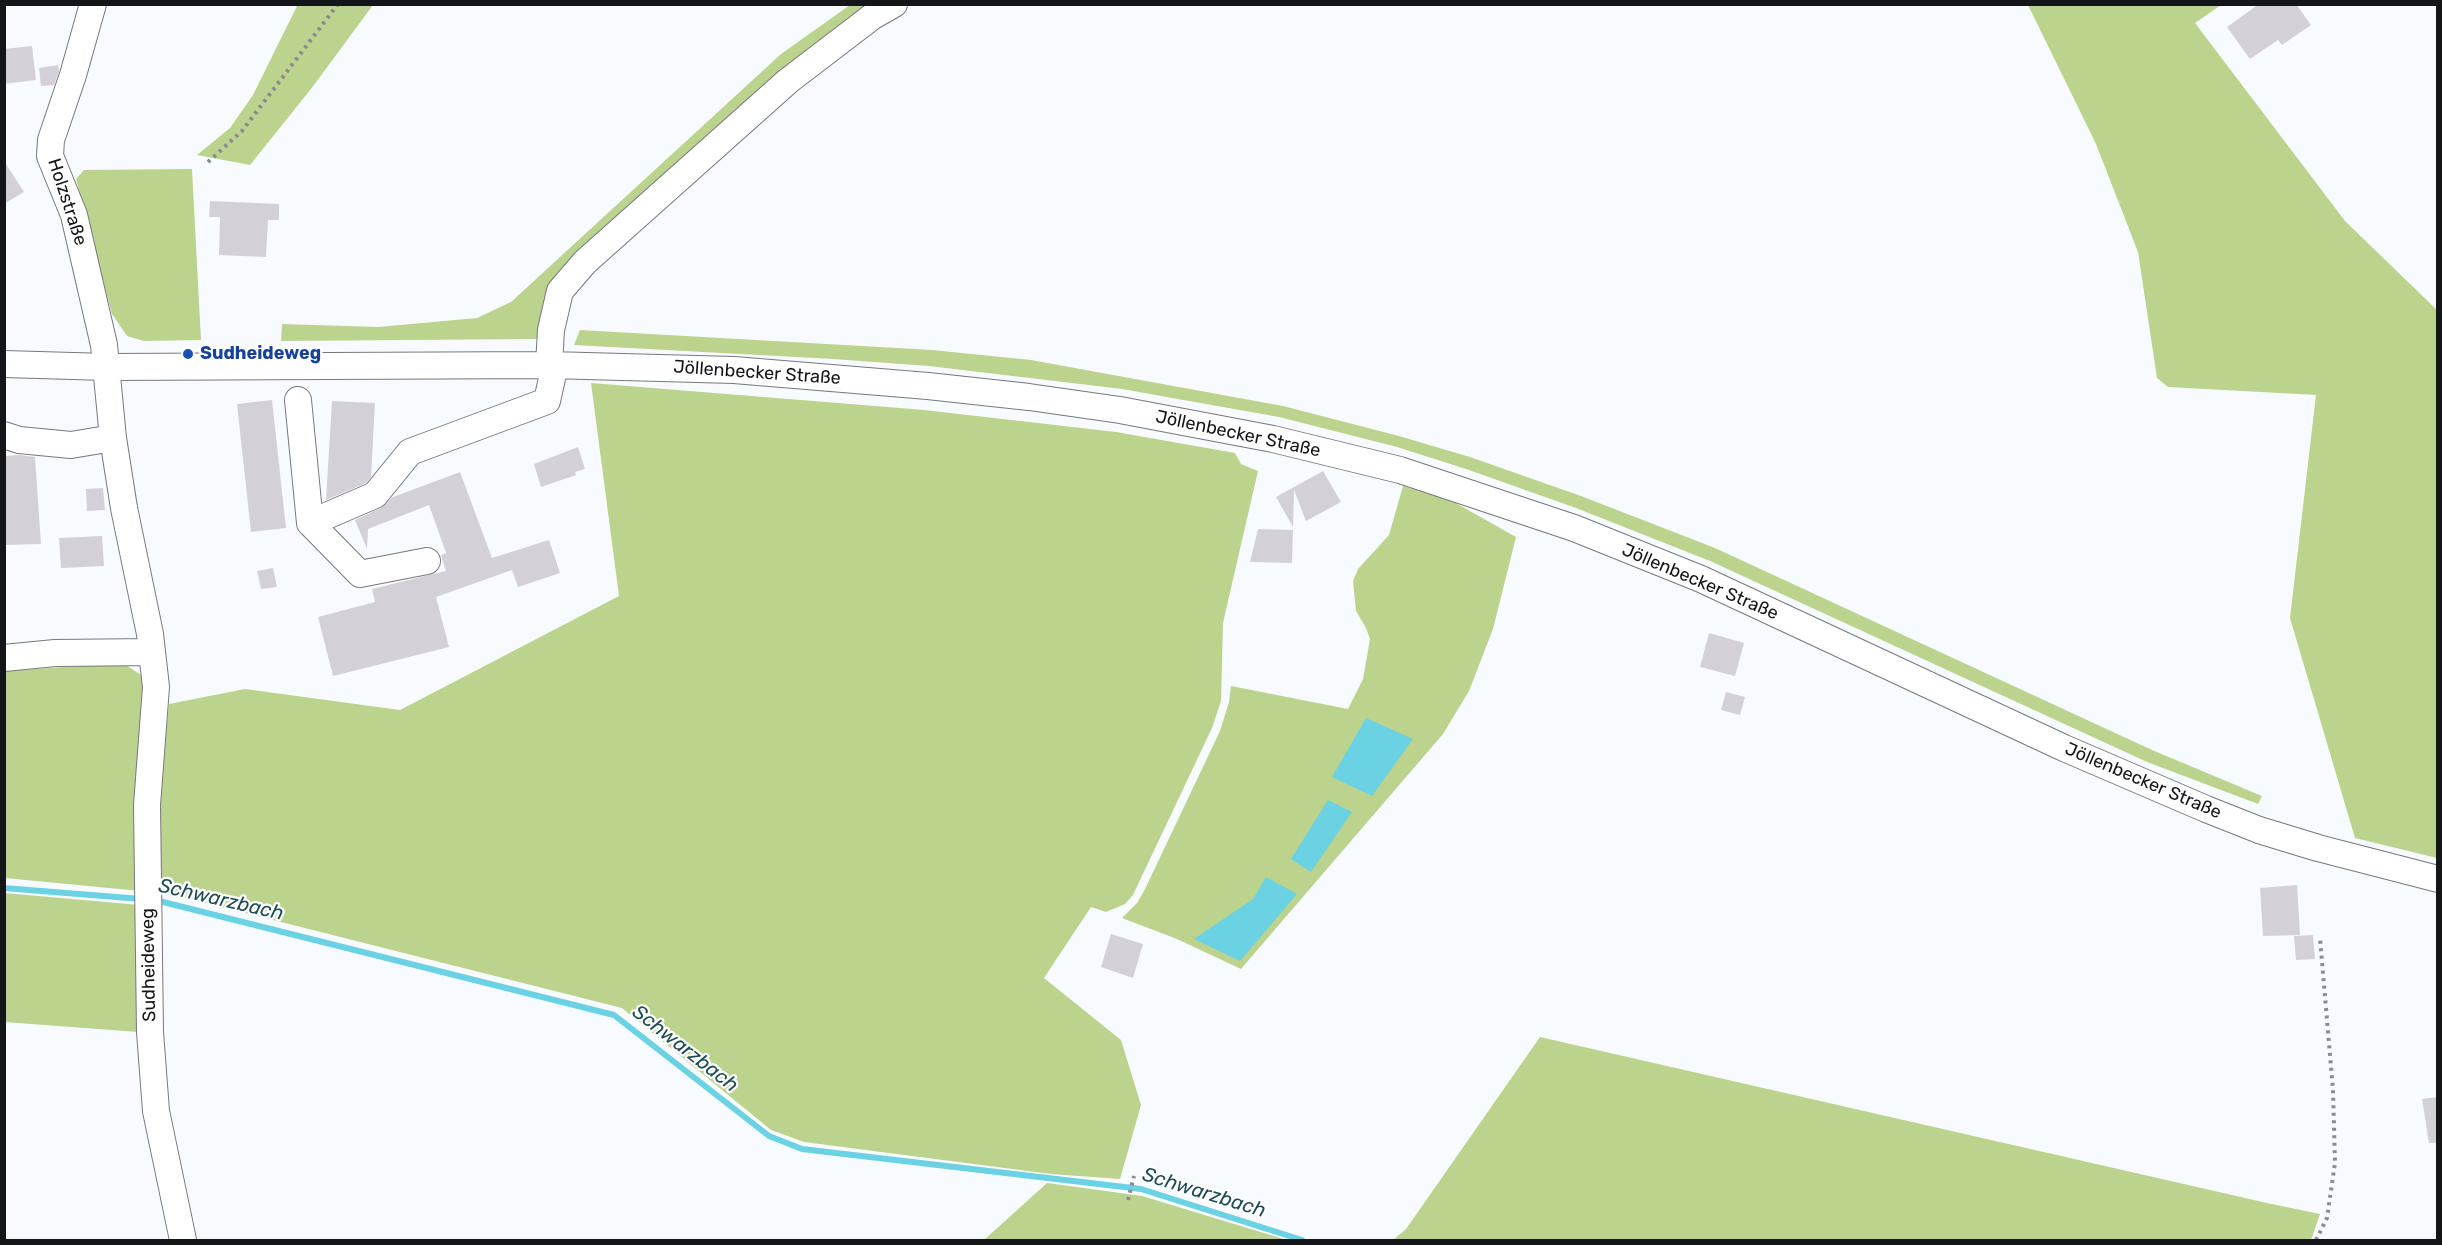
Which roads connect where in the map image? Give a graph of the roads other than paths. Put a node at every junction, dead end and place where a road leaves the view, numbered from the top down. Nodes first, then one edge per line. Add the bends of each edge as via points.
1 (93, 4) edge
2 (894, 4) edge
3 (4, 364) edge
4 (552, 365) junction
5 (106, 367) junction
6 (298, 400) dead end
7 (4, 435) edge
8 (113, 438) junction
9 (310, 523) junction
10 (427, 561) dead end
11 (152, 652) junction
12 (4, 658) edge
13 (2438, 879) edge
14 (183, 1240) edge

1 - 5 street, Holzstraße via 51,140 50,156 74,214
2 - 4 street via 788,81 585,262 560,291 550,330
3 - 5 street, Jöllenbecker Straße
4 - 5 street, Jöllenbecker Straße
4 - 9 street via 547,401 411,452 375,495
4 - 13 street, Jöllenbecker Straße via 734,370 1029,398 1198,424 1400,470 1574,528 1701,579 2053,743 2259,830
5 - 8 street, Sudheideweg
6 - 9 street
7 - 8 street via 71,445
8 - 11 street, Sudheideweg
9 - 10 street via 360,574
11 - 12 street
11 - 14 street, Sudheideweg via 156,687 147,805 150,1032 156,1111

